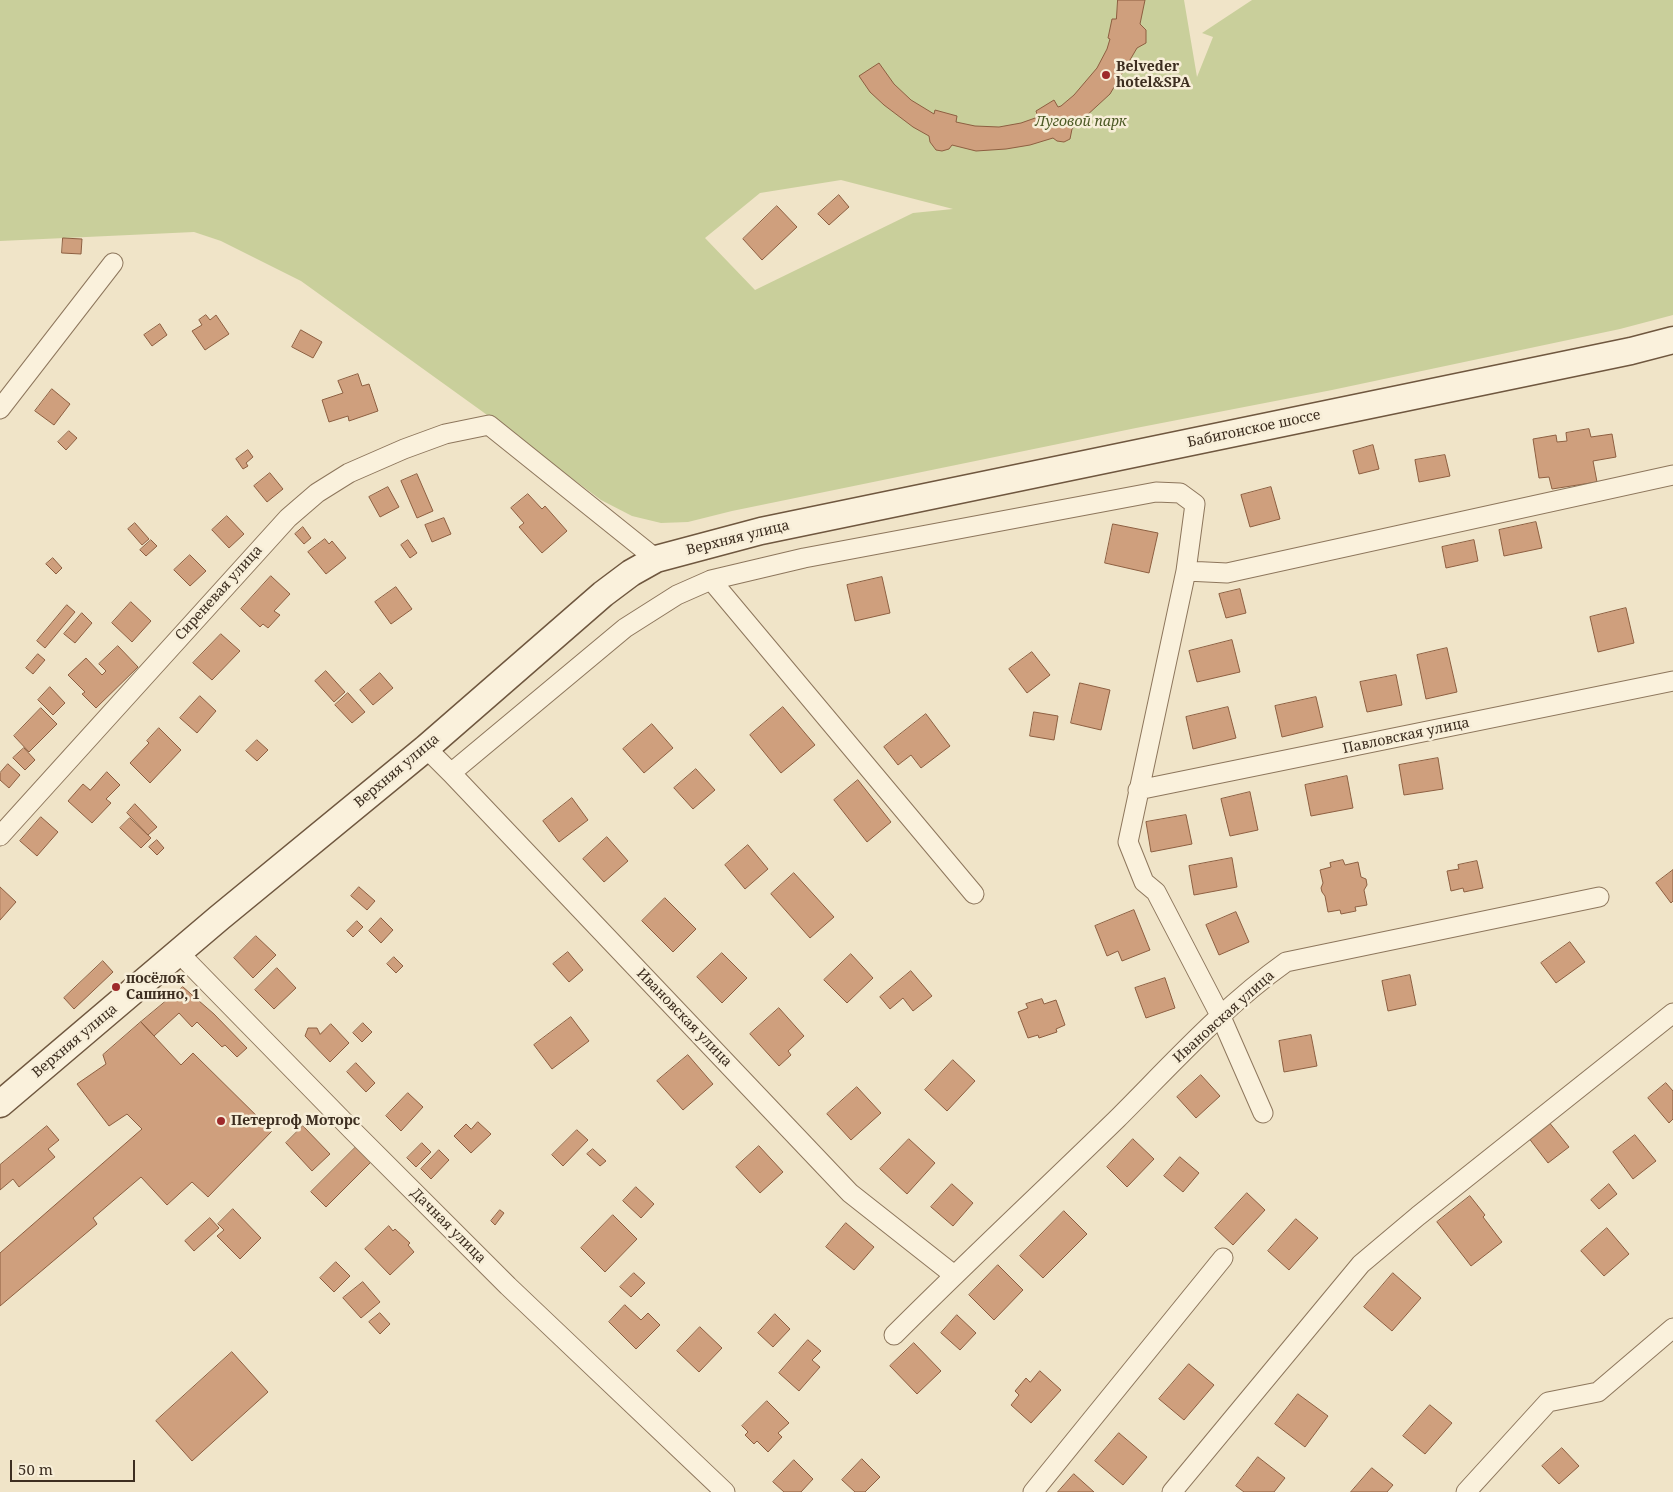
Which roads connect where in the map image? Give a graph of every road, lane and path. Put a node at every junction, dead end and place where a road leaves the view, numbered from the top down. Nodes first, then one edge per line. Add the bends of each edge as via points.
1 (113, 263) dead end
2 (1673, 340) edge
3 (0, 409) edge
4 (1673, 475) edge
5 (834, 516) joint
6 (656, 559) junction
7 (1186, 571) junction
8 (711, 580) junction
9 (1673, 681) edge
10 (426, 748) junction
11 (451, 773) junction
12 (1138, 790) junction
13 (0, 836) edge
14 (974, 894) dead end
15 (1599, 897) dead end
16 (179, 953) junction
17 (1673, 1013) edge
18 (1220, 1017) junction
19 (0, 1104) edge
20 (1263, 1113) dead end
21 (1223, 1258) dead end
22 (954, 1275) junction
23 (1673, 1328) edge
24 (894, 1335) dead end
25 (1476, 1488) edge
26 (725, 1492) edge
27 (1033, 1492) edge
28 (1172, 1492) edge

1 - 3 street
2 - 5 street, Бабигонское шоссе
4 - 7 street via 1227,573
5 - 6 street, Верхняя улица via 752,533
6 - 10 street, Верхняя улица via 603,594
6 - 13 street, Сиреневая улица via 489,425 445,434 404,449 349,474 309,499 288,518
7 - 8 street via 1195,504 1180,493 1156,492 833,553
7 - 12 street
8 - 11 street via 677,595 625,628
8 - 14 street
9 - 12 street, Павловская улица
10 - 11 street, Ивановская улица
10 - 16 street, Верхняя улица
11 - 22 street, Ивановская улица via 850,1193
12 - 18 street via 1128,842 1144,882 1156,892
15 - 18 street, Ивановская улица via 1286,962
16 - 19 street, Верхняя улица
16 - 26 street, Дачная улица via 508,1286
17 - 28 street via 1361,1264
18 - 20 street
18 - 22 street, Ивановская улица
21 - 27 street
22 - 24 street, Ивановская улица
23 - 25 street via 1598,1392 1548,1402

